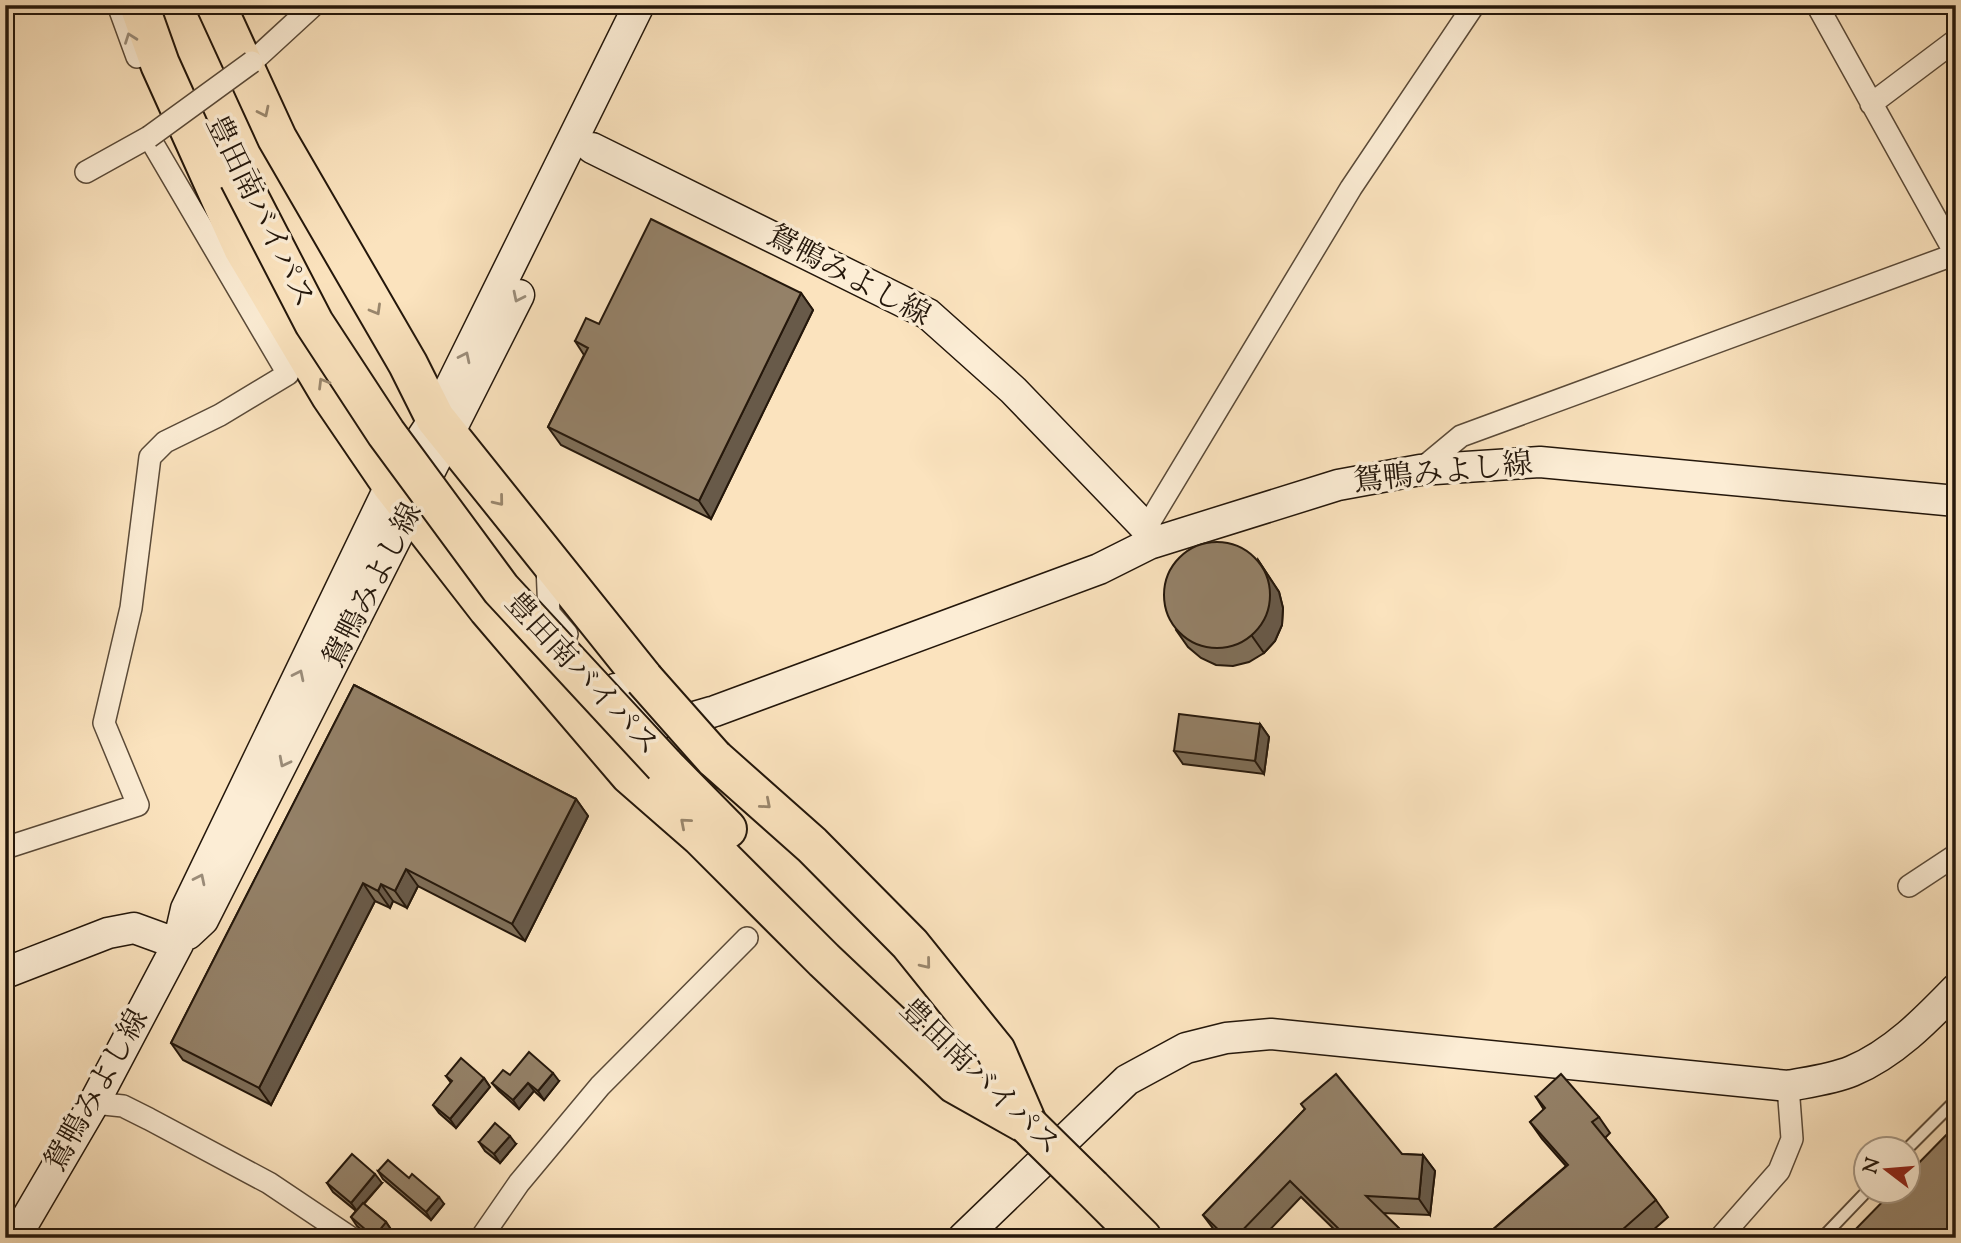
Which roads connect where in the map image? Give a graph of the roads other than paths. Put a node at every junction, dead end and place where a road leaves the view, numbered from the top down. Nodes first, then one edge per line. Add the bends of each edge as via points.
1 (118, 5) edge
2 (139, 5) edge
3 (162, 5) edge
4 (216, 5) edge
5 (314, 5) edge
6 (639, 5) edge
7 (660, 5) edge
8 (1474, 5) edge
9 (1817, 5) edge
10 (1956, 40) edge
11 (1871, 104) junction
12 (149, 137) junction
13 (586, 137) junction
14 (86, 172) dead end
15 (243, 248) junction
16 (1956, 255) edge
17 (442, 429) junction
18 (1420, 470) junction
19 (402, 498) junction
20 (1956, 501) edge
21 (1147, 536) junction
22 (545, 557) junction
23 (488, 609) junction
24 (567, 634) junction
25 (5, 848) edge
26 (1956, 855) edge
27 (1909, 886) dead end
28 (747, 938) dead end
29 (178, 943) junction
30 (5, 973) edge
31 (1956, 989) edge
32 (1788, 1086) junction
33 (1956, 1100) edge
34 (94, 1103) junction
35 (1028, 1125) junction
36 (1923, 1134) edge
37 (1855, 1204) edge
38 (14, 1227) edge
39 (351, 1238) edge
40 (481, 1238) edge
41 (963, 1238) edge
42 (1142, 1238) edge
43 (1720, 1238) edge
44 (1822, 1238) edge

15 -> 1 street via 183,151 139,61
2 - 15 highway via 160,64
3 - 35 highway, 豊田南バイパス, bridge via 239,178 314,323 386,433 501,589 664,765 838,942
4 -> 17 highway via 277,138
5 - 12 street, bridge via 252,62
6 - 13 main road
7 - 13 main road
8 - 21 street via 1351,188
9 - 11 street
10 - 11 street
11 - 16 street
12 - 14 street
12 - 25 street via 288,374 165,442 150,457 127,631 104,723 138,804
13 - 17 main road, 鴛鴨みよし線
13 - 21 main road, 鴛鴨みよし線 via 928,314 1013,390
19 -> 15 highway via 331,396
16 - 18 street via 1461,436
17 - 19 main road, 鴛鴨みよし線
17 -> 22 highway
18 - 20 main road, 鴛鴨みよし線 via 1540,462
18 - 21 main road, 鴛鴨みよし線 via 1338,485
19 - 23 highway
19 - 29 main road, 鴛鴨みよし線 via 203,920
21 - 24 main road via 1099,569 668,725 635,712
22 - 24 street via 550,613
22 -> 35 highway, bridge via 715,758 812,845 910,944 996,1051
23 - 24 street
35 -> 23 highway via 955,1084 701,836 630,775
26 - 27 street
28 - 40 street via 600,1086 519,1183
29 - 30 main road via 134,928 108,933
29 - 34 main road, 鴛鴨みよし線
31 - 32 main road via 1916,1028 1870,1062 1850,1072
32 - 41 main road via 1271,1034 1226,1038 1186,1048 1127,1080
32 - 43 street via 1793,1139 1779,1171
33 - 36 lane
34 - 38 main road, 鴛鴨みよし線
34 - 39 street via 123,1106 149,1119 269,1183
35 - 42 highway, 豊田南バイパス, bridge
37 - 44 lane

